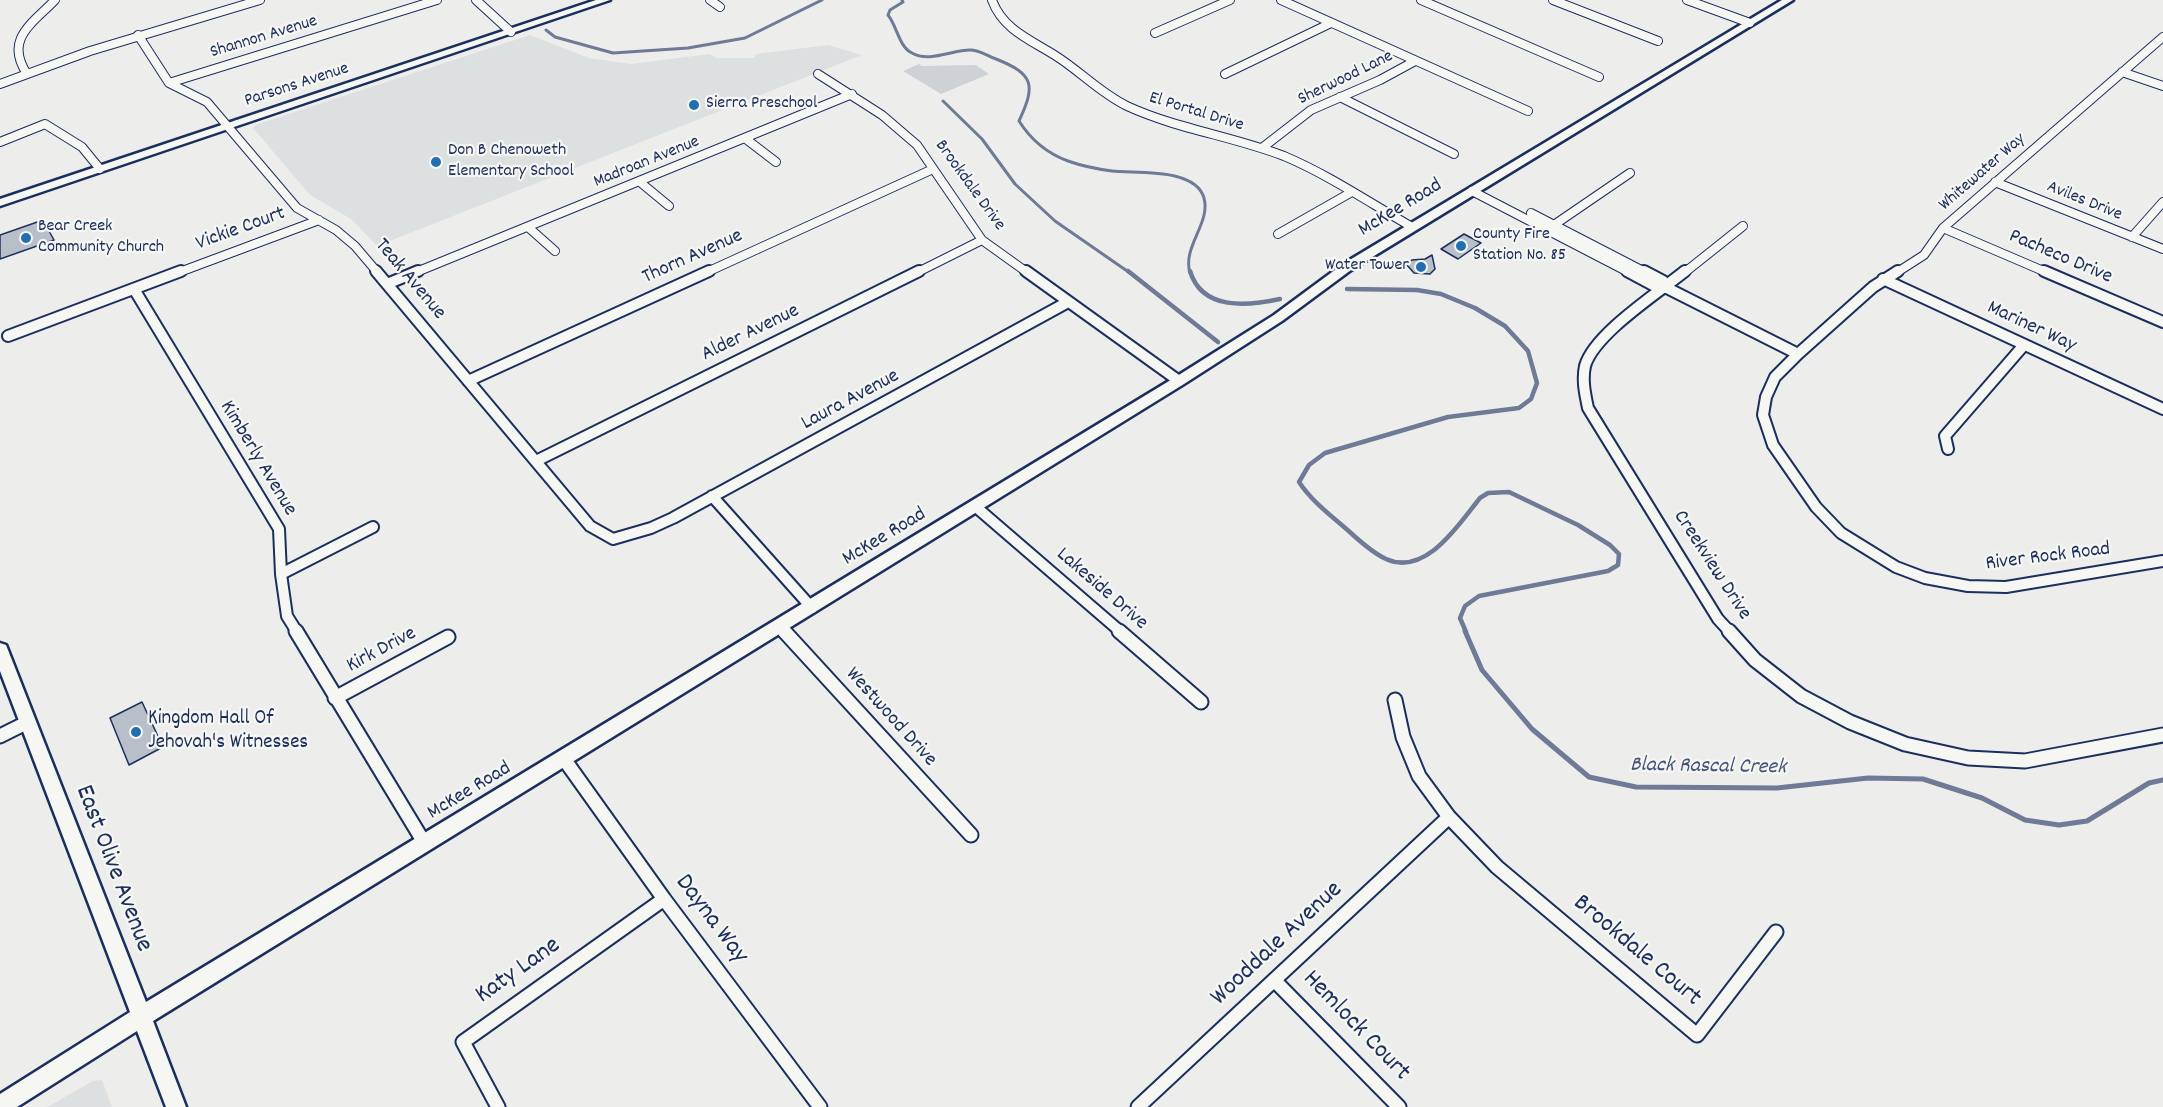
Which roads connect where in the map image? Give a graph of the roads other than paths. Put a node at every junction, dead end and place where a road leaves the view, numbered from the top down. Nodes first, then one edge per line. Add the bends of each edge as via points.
1 (56, 0) edge
2 (260, 0) edge
3 (437, 0) edge
4 (476, 0) edge
5 (605, 0) edge
6 (710, 0) edge
7 (992, 0) edge
8 (1230, 0) edge
9 (1281, 0) edge
10 (1421, 0) edge
11 (1553, 0) edge
12 (1687, 0) edge
13 (1702, 0) edge
14 (1788, 0) edge
15 (720, 7) dead end
16 (1753, 22) junction
17 (1331, 23) junction
18 (511, 32) junction
19 (1155, 33) dead end
20 (138, 35) junction
21 (2162, 38) edge
22 (1658, 41) dead end
23 (1415, 61) junction
24 (2122, 72) junction
25 (27, 74) junction
26 (818, 74) dead end
27 (1225, 74) dead end
28 (1599, 77) dead end
29 (169, 83) junction
30 (0, 84) edge
31 (2163, 86) edge
32 (852, 94) junction
33 (1340, 97) junction
34 (1528, 111) dead end
35 (229, 126) junction
36 (746, 139) junction
37 (0, 142) edge
38 (1262, 148) junction
39 (1454, 154) dead end
40 (776, 162) dead end
41 (100, 169) junction
42 (933, 169) junction
43 (1630, 173) dead end
44 (640, 182) junction
45 (1995, 182) junction
46 (1476, 189) junction
47 (1350, 193) junction
48 (2163, 202) edge
49 (0, 203) edge
50 (669, 206) dead end
51 (319, 220) junction
52 (1743, 226) dead end
53 (528, 227) junction
54 (1412, 227) junction
55 (1550, 227) junction
56 (1943, 228) junction
57 (1278, 234) dead end
58 (2132, 237) junction
59 (982, 240) junction
60 (2163, 249) edge
61 (555, 251) dead end
62 (1883, 279) junction
63 (387, 284) junction
64 (1667, 288) junction
65 (134, 289) junction
66 (1068, 302) junction
67 (2163, 322) edge
68 (8, 336) dead end
69 (2024, 345) junction
70 (1797, 354) junction
71 (468, 381) junction
72 (1179, 381) junction
73 (2163, 409) edge
74 (1948, 449) dead end
75 (536, 461) junction
76 (712, 496) junction
77 (976, 507) junction
78 (373, 527) dead end
79 (651, 528) joint
80 (2163, 561) edge
81 (281, 574) junction
82 (812, 608) junction
83 (780, 627) junction
84 (448, 637) dead end
85 (0, 650) edge
86 (334, 698) junction
87 (1395, 700) dead end
88 (1201, 702) dead end
89 (28, 722) junction
90 (2163, 735) edge
91 (0, 736) edge
92 (564, 759) junction
93 (1449, 817) junction
94 (971, 835) dead end
95 (425, 844) junction
96 (664, 899) junction
97 (1776, 932) dead end
98 (1275, 981) junction
99 (142, 1016) junction
100 (0, 1107) edge
101 (176, 1107) edge
102 (498, 1107) edge
103 (820, 1107) edge
104 (1138, 1107) edge
105 (1399, 1107) edge

1 - 25 street via 20,34 15,44 17,64
2 - 20 street
3 - 29 street, Shannon Avenue
4 - 18 street
5 - 18 street, Parsons Avenue
6 - 15 street
7 - 38 street, El Portal Drive via 1009,27 1056,55 1103,93 1158,120
8 - 19 street
9 - 17 street
10 - 28 street
11 - 22 street
12 - 16 street
13 - 16 street
14 - 16 street, McKee Road
16 - 46 street, McKee Road
17 - 23 street
17 - 27 street
18 - 35 street, Parsons Avenue
20 - 25 street
20 - 29 street
21 - 24 street, Whitewater Way
23 - 33 street, Sherwood Lane
23 - 34 street
24 - 31 street
24 - 45 street, Whitewater Way
25 - 30 street
26 - 32 street, Brookdale Drive
29 - 35 street, Teak Avenue via 207,102
32 - 36 street, Madroan Avenue
32 - 42 street, Brookdale Drive via 900,129
33 - 38 street, Sherwood Lane via 1311,110
33 - 39 street
35 - 41 street, Parsons Avenue
35 - 51 street, Teak Avenue via 297,208
36 - 40 street
36 - 44 street, Madroan Avenue
37 - 41 street via 45,124 82,147
38 - 47 street, El Portal Drive
41 - 49 street, Parsons Avenue
42 - 59 street, Brookdale Drive
42 - 71 street, Thorn Avenue
43 - 55 street
44 - 50 street
44 - 53 street, Madroan Avenue
45 - 56 street, Whitewater Way
45 - 58 street, Aviles Drive
46 - 54 street, McKee Road
46 - 55 street
47 - 54 street, El Portal Drive
47 - 57 street
48 - 58 street
51 - 63 street, Teak Avenue via 355,246
51 - 65 street, Vickie Court
52 - 64 street, Creekview Drive
53 - 61 street
53 - 63 street, Madroan Avenue
54 - 72 street, McKee Road
55 - 64 street via 1654,286
56 - 62 street, Whitewater Way via 1924,255
56 - 67 street, Pacheco Drive
58 - 60 street, Aviles Drive
59 - 66 street, Brookdale Drive
59 - 75 street, Alder Avenue
62 - 69 street, Mariner Way
62 - 70 street, Whitewater Way
63 - 71 street, Teak Avenue
64 - 70 street
64 - 90 street, Creekview Drive via 1605,334 1589,352 1582,382 1588,408 1718,619 1755,660 1801,696 1850,722 1905,744 1968,758 2025,760
65 - 68 street, Vickie Court
65 - 81 street, Kimberly Avenue via 270,511 279,529
66 - 72 street, Brookdale Drive
66 - 76 street, Laura Avenue
69 - 73 street, Mariner Way
69 - 74 street via 1946,436
70 - 80 street, River Rock Road via 1775,377 1762,415 1773,445 1816,507 1841,533 1867,551 1925,578 1968,586 2006,587
71 - 75 street, Teak Avenue
72 - 77 street, McKee Road
75 - 79 street, Teak Avenue via 590,526 613,538
76 - 79 street, Laura Avenue
76 - 82 street
77 - 82 street, McKee Road
77 - 88 street, Lakeside Drive
78 - 81 street
81 - 86 street, Kimberly Avenue via 287,616
82 - 83 street, McKee Road
83 - 92 street, McKee Road
83 - 94 street, Westwood Drive
84 - 86 street, Kirk Drive
85 - 89 street, East Olive Avenue
86 - 95 street, Kimberly Avenue
87 - 93 street via 1403,737 1419,776
89 - 91 street
89 - 99 street, East Olive Avenue
92 - 95 street, McKee Road
92 - 96 street, Dayna Way
93 - 97 street, Brookdale Court via 1497,867 1697,1035
93 - 98 street, Wooddale Avenue
95 - 99 street, McKee Road
96 - 102 street, Katy Lane via 463,1042
96 - 103 street, Dayna Way
98 - 104 street, Wooddale Avenue
98 - 105 street, Hemlock Court
99 - 100 street, McKee Road
99 - 101 street, East Olive Avenue

